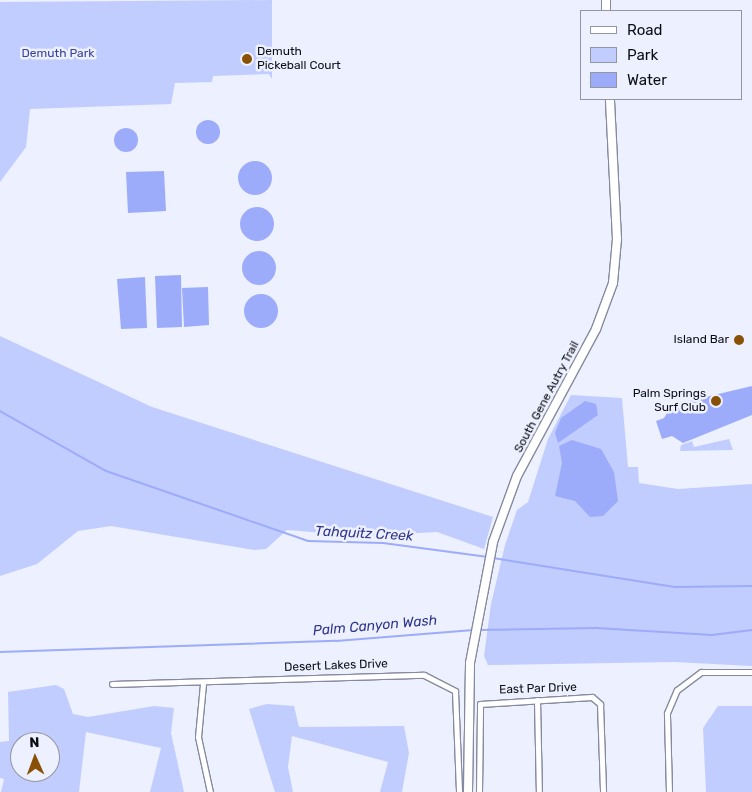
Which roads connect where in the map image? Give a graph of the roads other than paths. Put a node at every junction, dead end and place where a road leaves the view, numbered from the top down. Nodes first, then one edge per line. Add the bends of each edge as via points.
1 (610, 100) edge
2 (752, 672) edge
3 (112, 684) dead end
4 (203, 684) junction
5 (537, 700) junction
6 (210, 792) edge
7 (459, 792) edge
8 (468, 792) edge
9 (478, 792) edge
10 (539, 792) edge
11 (603, 792) edge
12 (669, 792) edge

1 - 8 main road, South Gene Autry Trail via 617,239 613,283 596,329 540,428 501,518 477,608 470,663
2 - 12 street via 701,672 677,690 667,713
3 - 4 street, Desert Lakes Drive
4 - 6 street via 198,737
4 - 7 street, Desert Lakes Drive via 424,675 455,691
5 - 9 street, East Par Drive via 480,704
5 - 10 street
5 - 11 street, East Par Drive via 596,698

